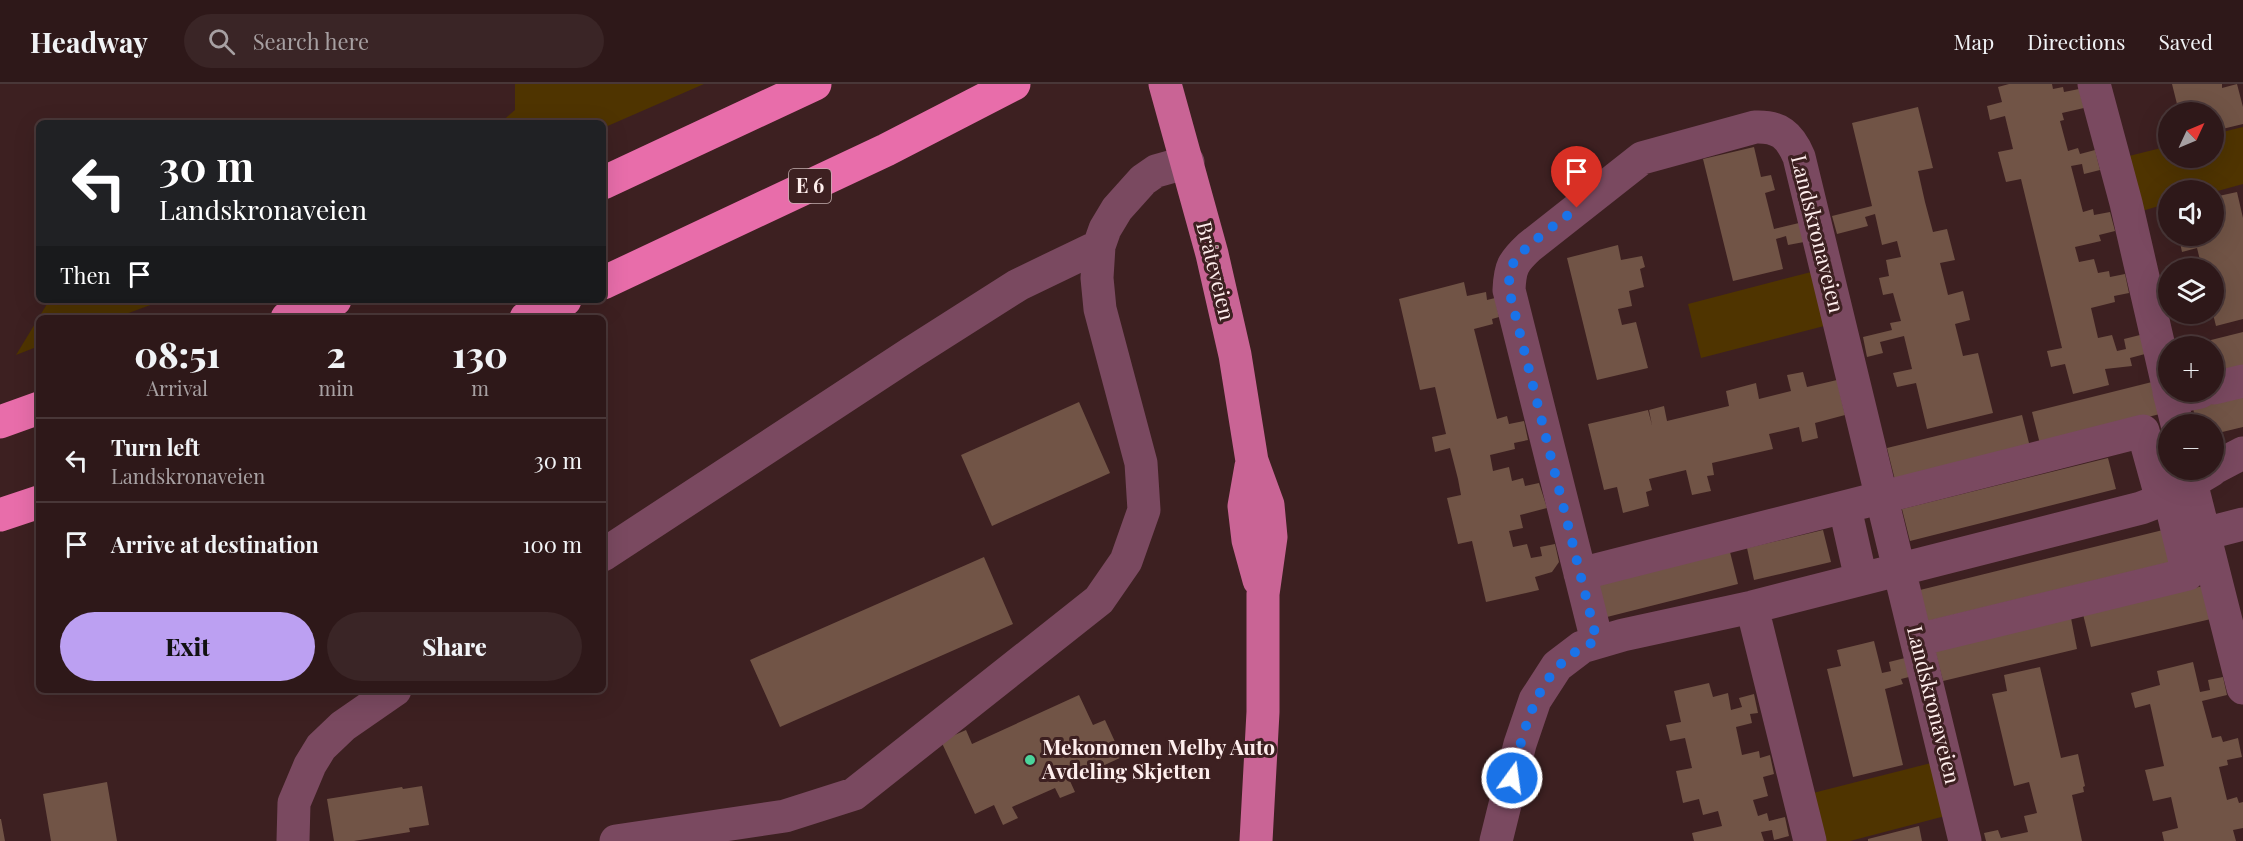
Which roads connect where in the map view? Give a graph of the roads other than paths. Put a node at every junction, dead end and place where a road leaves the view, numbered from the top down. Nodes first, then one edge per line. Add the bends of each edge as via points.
1 (815, 84) edge
2 (1014, 84) edge
3 (1166, 84) edge
4 (2094, 84) edge
5 (1188, 162) junction
6 (606, 182) edge
7 (1099, 246) junction
8 (606, 282) edge
9 (327, 303) edge
10 (558, 303) edge
11 (295, 315) edge
12 (532, 315) edge
13 (2161, 336) edge
14 (2243, 381) edge
15 (2224, 386) edge
16 (36, 409) edge
17 (0, 422) edge
18 (2243, 453) edge
19 (2189, 481) edge
20 (1882, 498) junction
21 (36, 503) edge
22 (1845, 508) junction
23 (0, 515) edge
24 (2243, 524) edge
25 (2204, 534) junction
26 (606, 553) edge
27 (1899, 568) junction
28 (1580, 574) junction
29 (1861, 579) junction
30 (1752, 608) junction
31 (1917, 640) junction
32 (1597, 641) junction
33 (2243, 688) edge
34 (391, 693) edge
35 (293, 841) edge
36 (616, 841) edge
37 (1256, 841) edge
38 (1496, 841) edge
39 (1810, 841) edge
40 (1965, 841) edge

1 - 6 highway
2 - 8 highway, E 6 via 886,150
3 - 5 main road, Bråteveien
4 - 13 street
5 - 7 street via 1156,171 1143,180 1117,209
5 - 37 main road, Bråteveien via 1235,355 1252,461 1268,505 1271,537 1263,594 1263,712
7 - 26 street via 1018,285
7 - 36 street via 1100,309 1141,462 1144,510 1126,561 1099,600 854,794 785,816
9 - 11 highway
10 - 12 highway
14 - 15 street
16 - 17 highway
18 - 19 street
19 - 20 street via 2143,431
19 - 25 street
19 - 27 street via 2141,508
19 - 31 street via 2188,573
20 - 22 street
20 - 27 street, Landskronaveien
20 - 28 street, Landskronaveien via 1799,157 1793,142 1784,135 1770,127 1755,127 1642,158 1529,247 1509,273 1509,290
21 - 23 highway
22 - 28 street
22 - 29 street
24 - 25 street
25 - 33 street
27 - 29 street
27 - 31 street, Landskronaveien
28 - 32 street, Landskronaveien
29 - 30 street
30 - 32 street
30 - 39 street
31 - 40 street, Landskronaveien
32 - 38 street via 1582,646 1557,666 1535,700
34 - 35 street via 343,726 321,747 294,804

